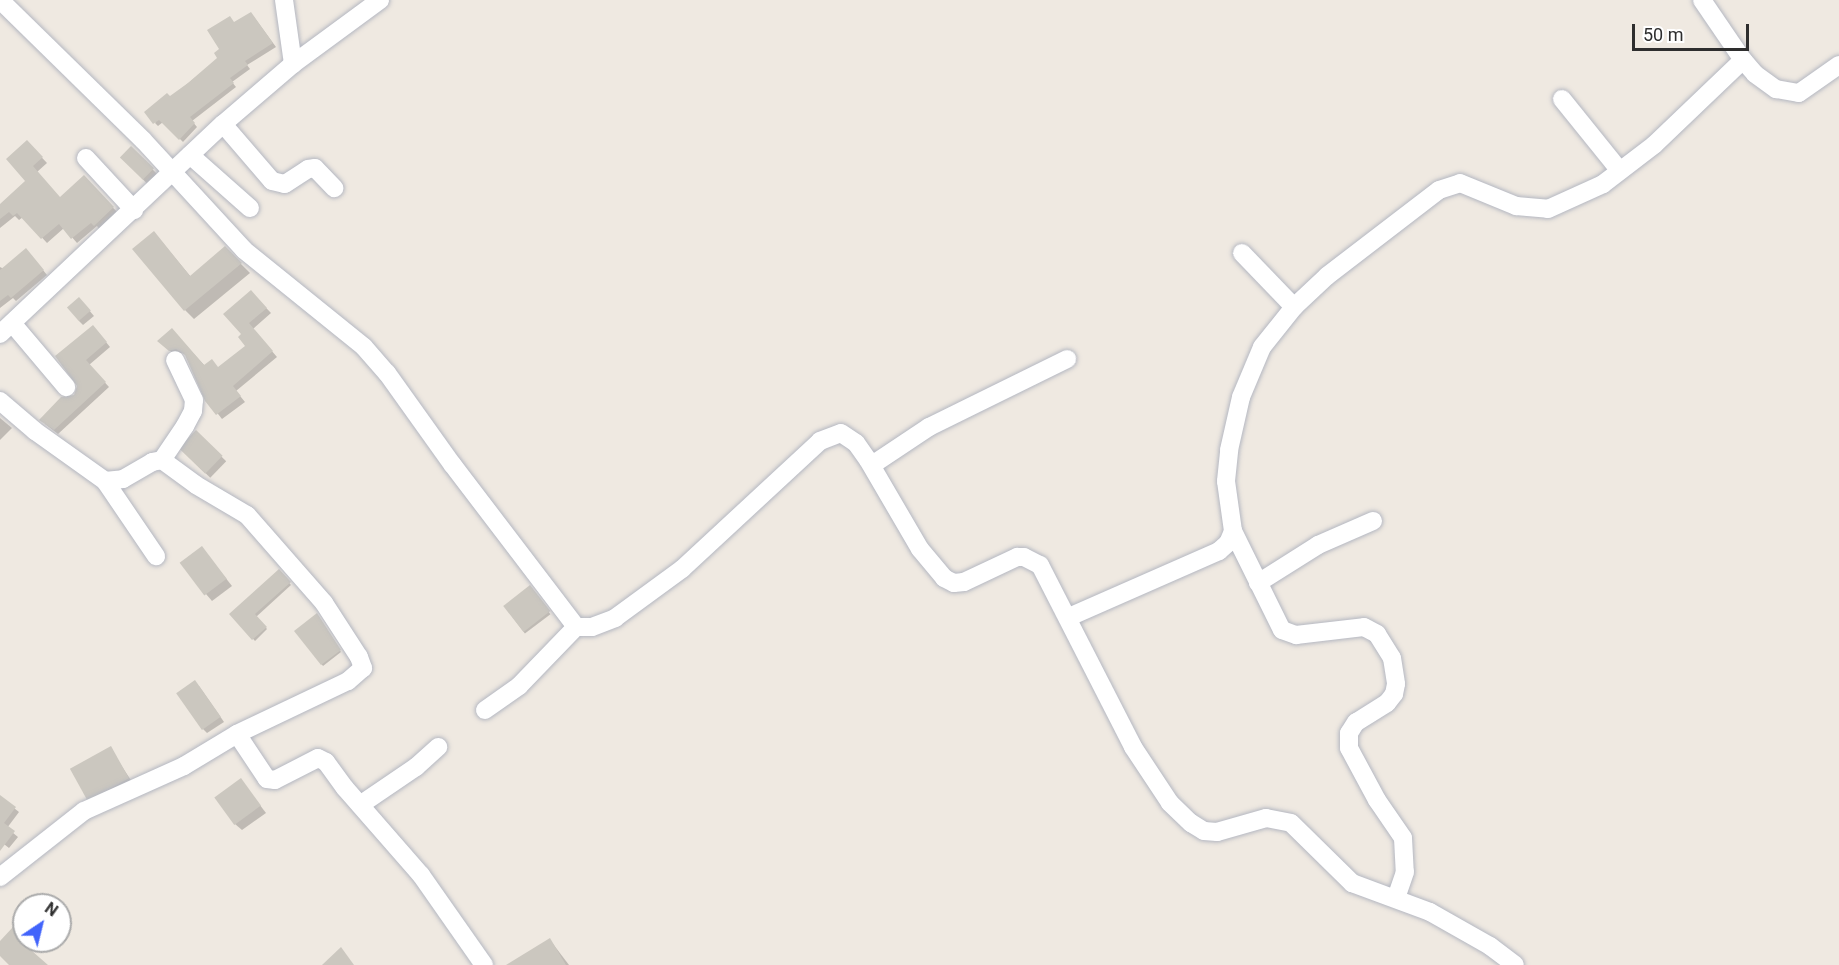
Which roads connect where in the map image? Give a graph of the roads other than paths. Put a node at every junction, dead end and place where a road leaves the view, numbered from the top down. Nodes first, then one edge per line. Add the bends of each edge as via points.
1 (0, 0) edge
2 (285, 0) edge
3 (380, 0) edge
4 (1702, 0) edge
5 (1743, 60) junction
6 (293, 64) junction
7 (1839, 65) edge
8 (1562, 99) dead end
9 (223, 124) junction
10 (190, 155) junction
11 (86, 158) dead end
12 (1620, 171) junction
13 (172, 173) junction
14 (334, 188) dead end
15 (250, 208) dead end
16 (134, 210) junction
17 (1242, 253) dead end
18 (1294, 307) junction
19 (6, 328) edge
20 (1067, 359) dead end
21 (175, 360) dead end
22 (66, 387) dead end
23 (0, 401) edge
24 (162, 460) junction
25 (872, 465) junction
26 (105, 481) junction
27 (1372, 521) dead end
28 (1233, 531) junction
29 (156, 556) dead end
30 (1258, 583) junction
31 (1069, 617) junction
32 (576, 627) junction
33 (485, 710) dead end
34 (237, 734) junction
35 (438, 747) dead end
36 (360, 805) junction
37 (0, 877) edge
38 (1396, 898) junction
39 (484, 965) edge
40 (1515, 965) edge

1 - 13 street
2 - 6 street
3 - 6 street
4 - 5 street
5 - 7 street via 1776,88 1799,93
5 - 12 street via 1654,145
6 - 9 street
8 - 12 street
9 - 10 street
9 - 14 street via 272,181 285,184 315,168
10 - 13 street
10 - 15 street
11 - 16 street
12 - 18 street via 1603,184 1548,209 1516,206 1469,186 1448,185 1327,276
13 - 16 street
13 - 32 street via 252,257 341,326 380,364
16 - 19 street
17 - 18 street
18 - 28 street via 1262,347 1241,397 1226,481
19 - 22 street
20 - 25 street via 929,427
21 - 24 street via 194,400 193,411
23 - 26 street
24 - 26 street via 123,479
24 - 34 street via 259,526 324,603 362,663 362,671 348,681
25 - 31 street via 920,549 944,578 964,582 1024,557 1040,565
25 - 32 street via 856,442 841,432 820,441 682,569 615,618 592,627
26 - 29 street
27 - 30 street via 1318,545
28 - 30 street
28 - 31 street via 1220,551
30 - 38 street via 1278,624 1288,634 1364,627 1377,634 1392,658 1394,694 1387,703 1356,722 1349,733 1349,748 1403,838 1405,872
31 - 38 street via 1132,747 1170,803 1191,823 1204,831 1218,832 1266,818 1291,823 1352,883
32 - 33 street via 519,686
34 - 36 street via 267,779 275,780 321,759
34 - 37 street via 184,766 84,811
35 - 36 street
36 - 39 street via 421,874
38 - 40 street via 1490,946

